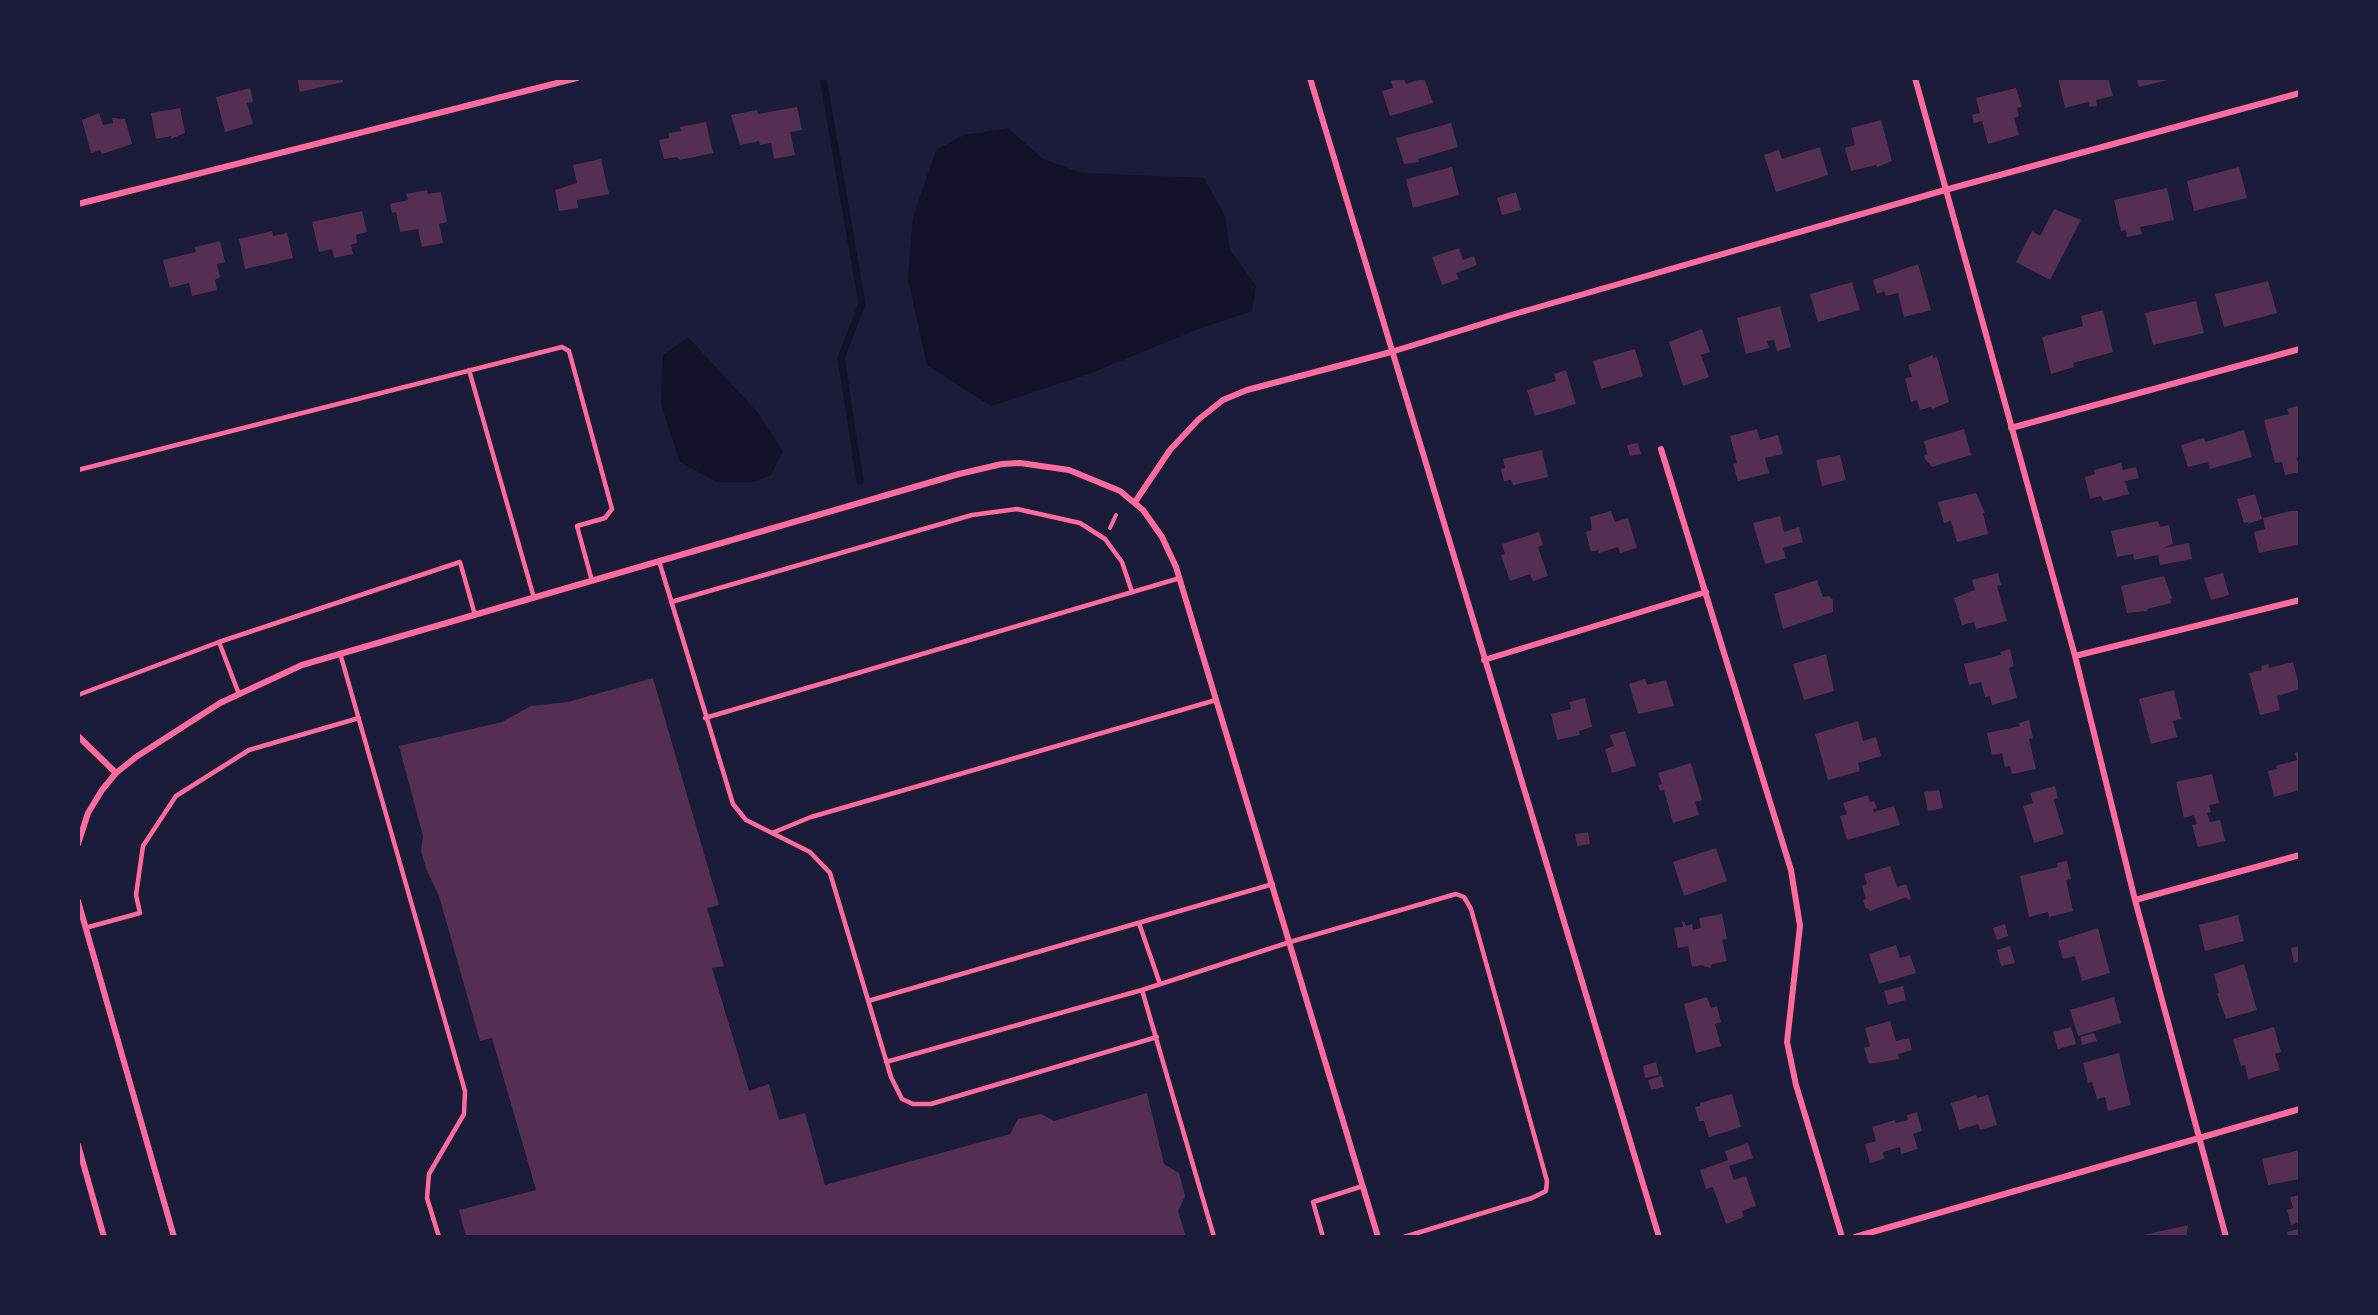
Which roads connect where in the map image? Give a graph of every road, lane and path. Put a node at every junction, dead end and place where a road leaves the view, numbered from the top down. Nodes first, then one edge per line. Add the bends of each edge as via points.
1 (577, 78) edge
2 (1310, 78) edge
3 (1916, 78) edge
4 (2300, 93) edge
5 (1946, 190) junction
6 (78, 204) edge
7 (2300, 349) edge
8 (1391, 352) junction
9 (469, 370) junction
10 (2011, 428) junction
11 (1661, 449) dead end
12 (78, 470) edge
13 (1135, 502) junction
14 (658, 561) junction
15 (1180, 578) junction
16 (592, 581) junction
17 (1132, 592) junction
18 (1706, 592) junction
19 (534, 598) junction
20 (2300, 600) edge
21 (671, 602) junction
22 (475, 615) junction
23 (219, 642) junction
24 (340, 653) junction
25 (2075, 656) junction
26 (1484, 660) junction
27 (239, 694) junction
28 (78, 695) edge
29 (1216, 700) junction
30 (359, 718) junction
31 (705, 718) junction
32 (78, 736) edge
33 (116, 773) junction
34 (771, 832) junction
35 (78, 844) edge
36 (2300, 855) edge
37 (1273, 884) junction
38 (2135, 900) junction
39 (78, 901) edge
40 (1139, 923) junction
41 (85, 928) junction
42 (1290, 942) junction
43 (1160, 984) junction
44 (1142, 990) junction
45 (868, 1001) junction
46 (1157, 1037) junction
47 (886, 1062) junction
48 (2300, 1109) edge
49 (2198, 1137) junction
50 (78, 1145) edge
51 (1363, 1186) junction
52 (104, 1237) edge
53 (174, 1237) edge
54 (439, 1237) edge
55 (1214, 1237) edge
56 (1323, 1237) edge
57 (1378, 1237) edge
58 (1404, 1237) edge
59 (1659, 1237) edge
60 (1842, 1237) edge
61 (1855, 1237) edge
62 (2226, 1237) edge

1 - 6 street
2 - 8 street
3 - 5 street
4 - 5 street
5 - 8 street
5 - 10 street
7 - 10 street
8 - 13 street via 1222,400 1170,450
8 - 26 street
9 - 12 lane
9 - 16 lane via 550,349 562,347 569,351 612,509 604,518 577,526
9 - 19 lane
10 - 25 street
11 - 18 street
13 - 14 street via 1107,485 1069,470 1038,464 1002,464
13 - 15 street via 1152,520
14 - 16 street
14 - 21 lane
15 - 17 lane
15 - 29 street
16 - 19 street
17 - 21 lane via 1122,562 1105,539 1080,523 1017,509 972,515
17 - 31 lane
18 - 26 street
18 - 60 street via 1791,870 1800,926 1787,1042 1796,1085
19 - 22 street
20 - 25 street
21 - 31 lane
22 - 23 lane via 460,562
22 - 24 street
23 - 27 lane
23 - 28 lane
24 - 27 street via 286,671
24 - 30 lane
25 - 38 street
26 - 59 street
27 - 33 street via 142,752
29 - 34 lane via 811,817
29 - 37 street
30 - 41 lane via 249,750 176,796 143,846 136,895 140,913
30 - 54 lane via 465,1091 461,1120 429,1174 428,1198
31 - 34 lane via 733,804 746,820
32 - 33 street
33 - 35 street via 88,813
34 - 45 lane via 810,852 830,873
36 - 38 street
37 - 40 lane
37 - 42 street
38 - 49 street
39 - 41 street
40 - 43 lane
40 - 45 lane
41 - 53 street
42 - 43 lane
42 - 51 street
42 - 58 lane via 1456,894 1464,897 1472,909 1547,1181 1545,1191
43 - 44 lane
44 - 46 lane
44 - 47 lane
45 - 47 lane
46 - 47 lane via 931,1104 913,1104 902,1099
46 - 55 lane
48 - 49 street
49 - 61 street
49 - 62 street
50 - 52 street
51 - 56 lane via 1312,1202
51 - 57 street

